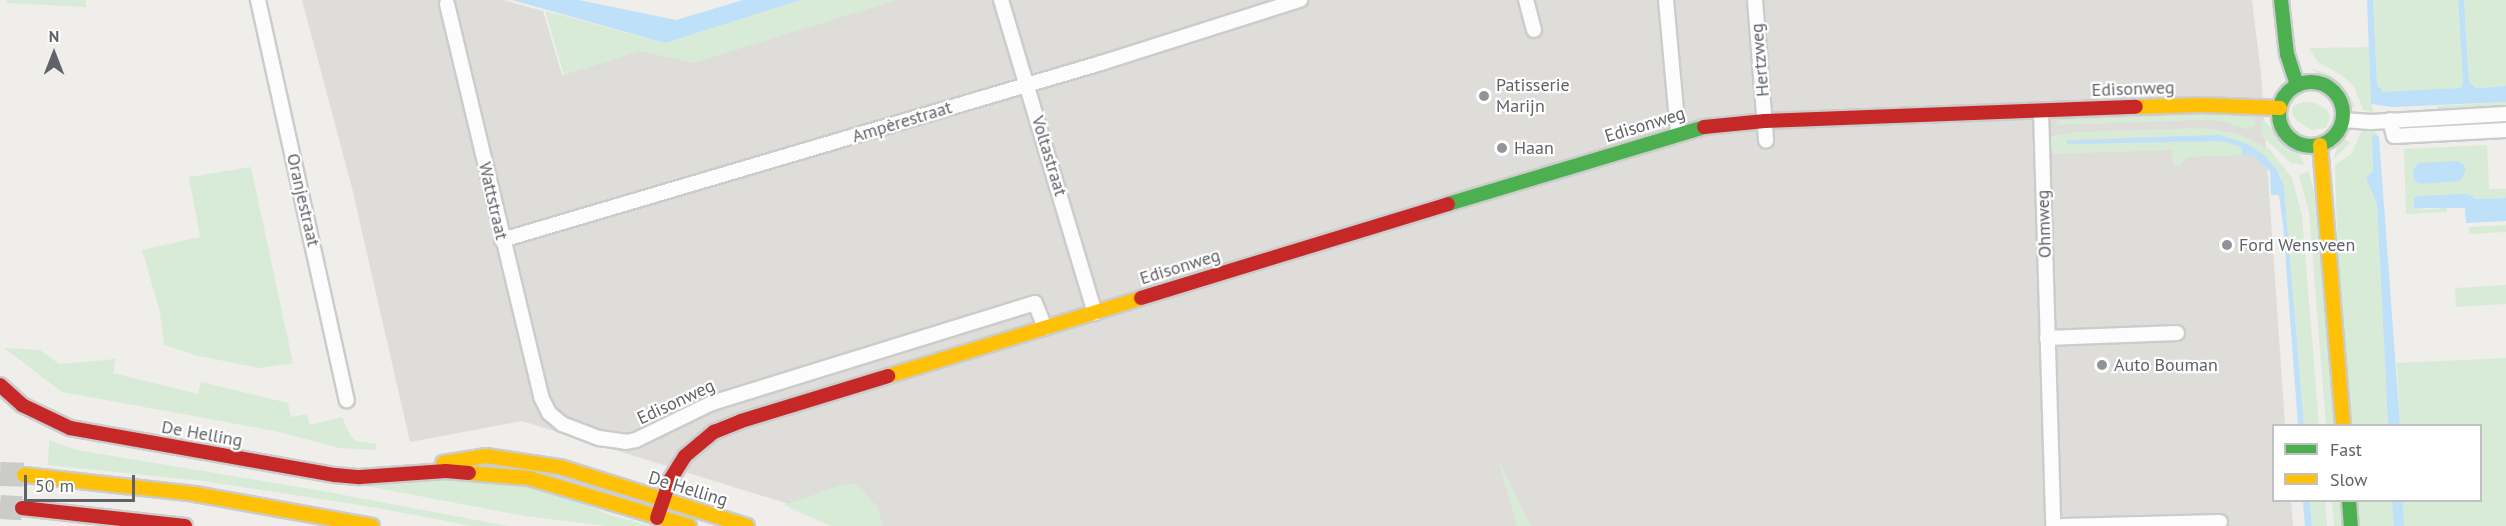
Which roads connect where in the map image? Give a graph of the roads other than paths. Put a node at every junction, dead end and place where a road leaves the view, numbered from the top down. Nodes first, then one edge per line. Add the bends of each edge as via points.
1 (258, 0) edge
2 (1001, 0) edge
3 (1300, 0) edge
4 (1526, 0) edge
5 (1666, 0) edge
6 (1755, 0) edge
7 (2281, 0) edge
8 (447, 4) dead end
9 (1534, 30) dead end
10 (1026, 85) junction
11 (2297, 85) junction
12 (2280, 108) junction
13 (2041, 111) junction
14 (2506, 114) edge
15 (2343, 120) junction
16 (2390, 120) junction
17 (1765, 121) junction
18 (2506, 130) edge
19 (1678, 133) junction
20 (1766, 141) dead end
21 (2320, 145) junction
22 (502, 240) junction
23 (1095, 313) junction
24 (1045, 328) junction
25 (2177, 333) dead end
26 (2047, 338) junction
27 (1, 386) edge
28 (736, 395) junction
29 (541, 397) joint
30 (347, 400) dead end
31 (741, 421) junction
32 (2343, 424) edge
33 (408, 472) junction
34 (24, 475) tunnel mouth
35 (663, 500) junction
36 (2349, 502) edge
37 (22, 508) tunnel mouth
38 (657, 518) junction
39 (2220, 522) dead end
40 (185, 526) edge
41 (372, 526) edge
42 (689, 526) edge
43 (747, 526) edge
44 (2053, 526) edge
45 (2063, 526) edge
46 (2351, 526) edge

1 - 30 street, Oranjestraat
2 - 10 street, Voltastraat
3 - 10 street, Ampèrestraat
4 - 9 street
5 - 19 street
6 - 17 street, Hertzweg
7 - 11 main road via 2287,54
8 - 22 street, Wattstraat
10 - 22 street, Ampèrestraat
10 - 23 street, Voltastraat
11 - 12 main road via 2288,92
11 - 15 main road via 2316,82 2334,91 2343,107
12 - 13 main road, Edisonweg via 2235,104
12 - 21 main road via 2281,124 2290,138 2304,146
13 - 17 main road, Edisonweg
13 - 26 street, Ohmweg
14 - 16 street
15 - 16 street
15 - 21 main road via 2335,136
16 - 18 street via 2394,136
17 - 19 main road, Edisonweg via 1726,123
17 - 20 street, Hertzweg
19 - 23 main road, Edisonweg
21 - 32 main road
22 - 29 street, Wattstraat
23 - 24 main road, Edisonweg
24 - 28 street, Edisonweg via 1035,303
24 - 31 main road, Edisonweg
25 - 26 street
26 - 44 street, Ohmweg
27 - 33 main road, De Helling via 22,405 70,428 334,475 360,477
28 - 29 street, Edisonweg via 649,436 626,442 599,438 562,424 549,413
28 - 31 street, Edisonweg
31 - 35 main road, Edisonweg via 714,432 685,456
33 - 35 main road, De Helling via 486,456 518,459 560,466
33 - 38 main road, De Helling via 529,478
34 - 41 main road via 195,494
35 - 38 main road, Edisonweg
35 - 43 main road, De Helling
36 - 46 main road
37 - 40 main road
38 - 42 main road, De Helling
39 - 45 street

